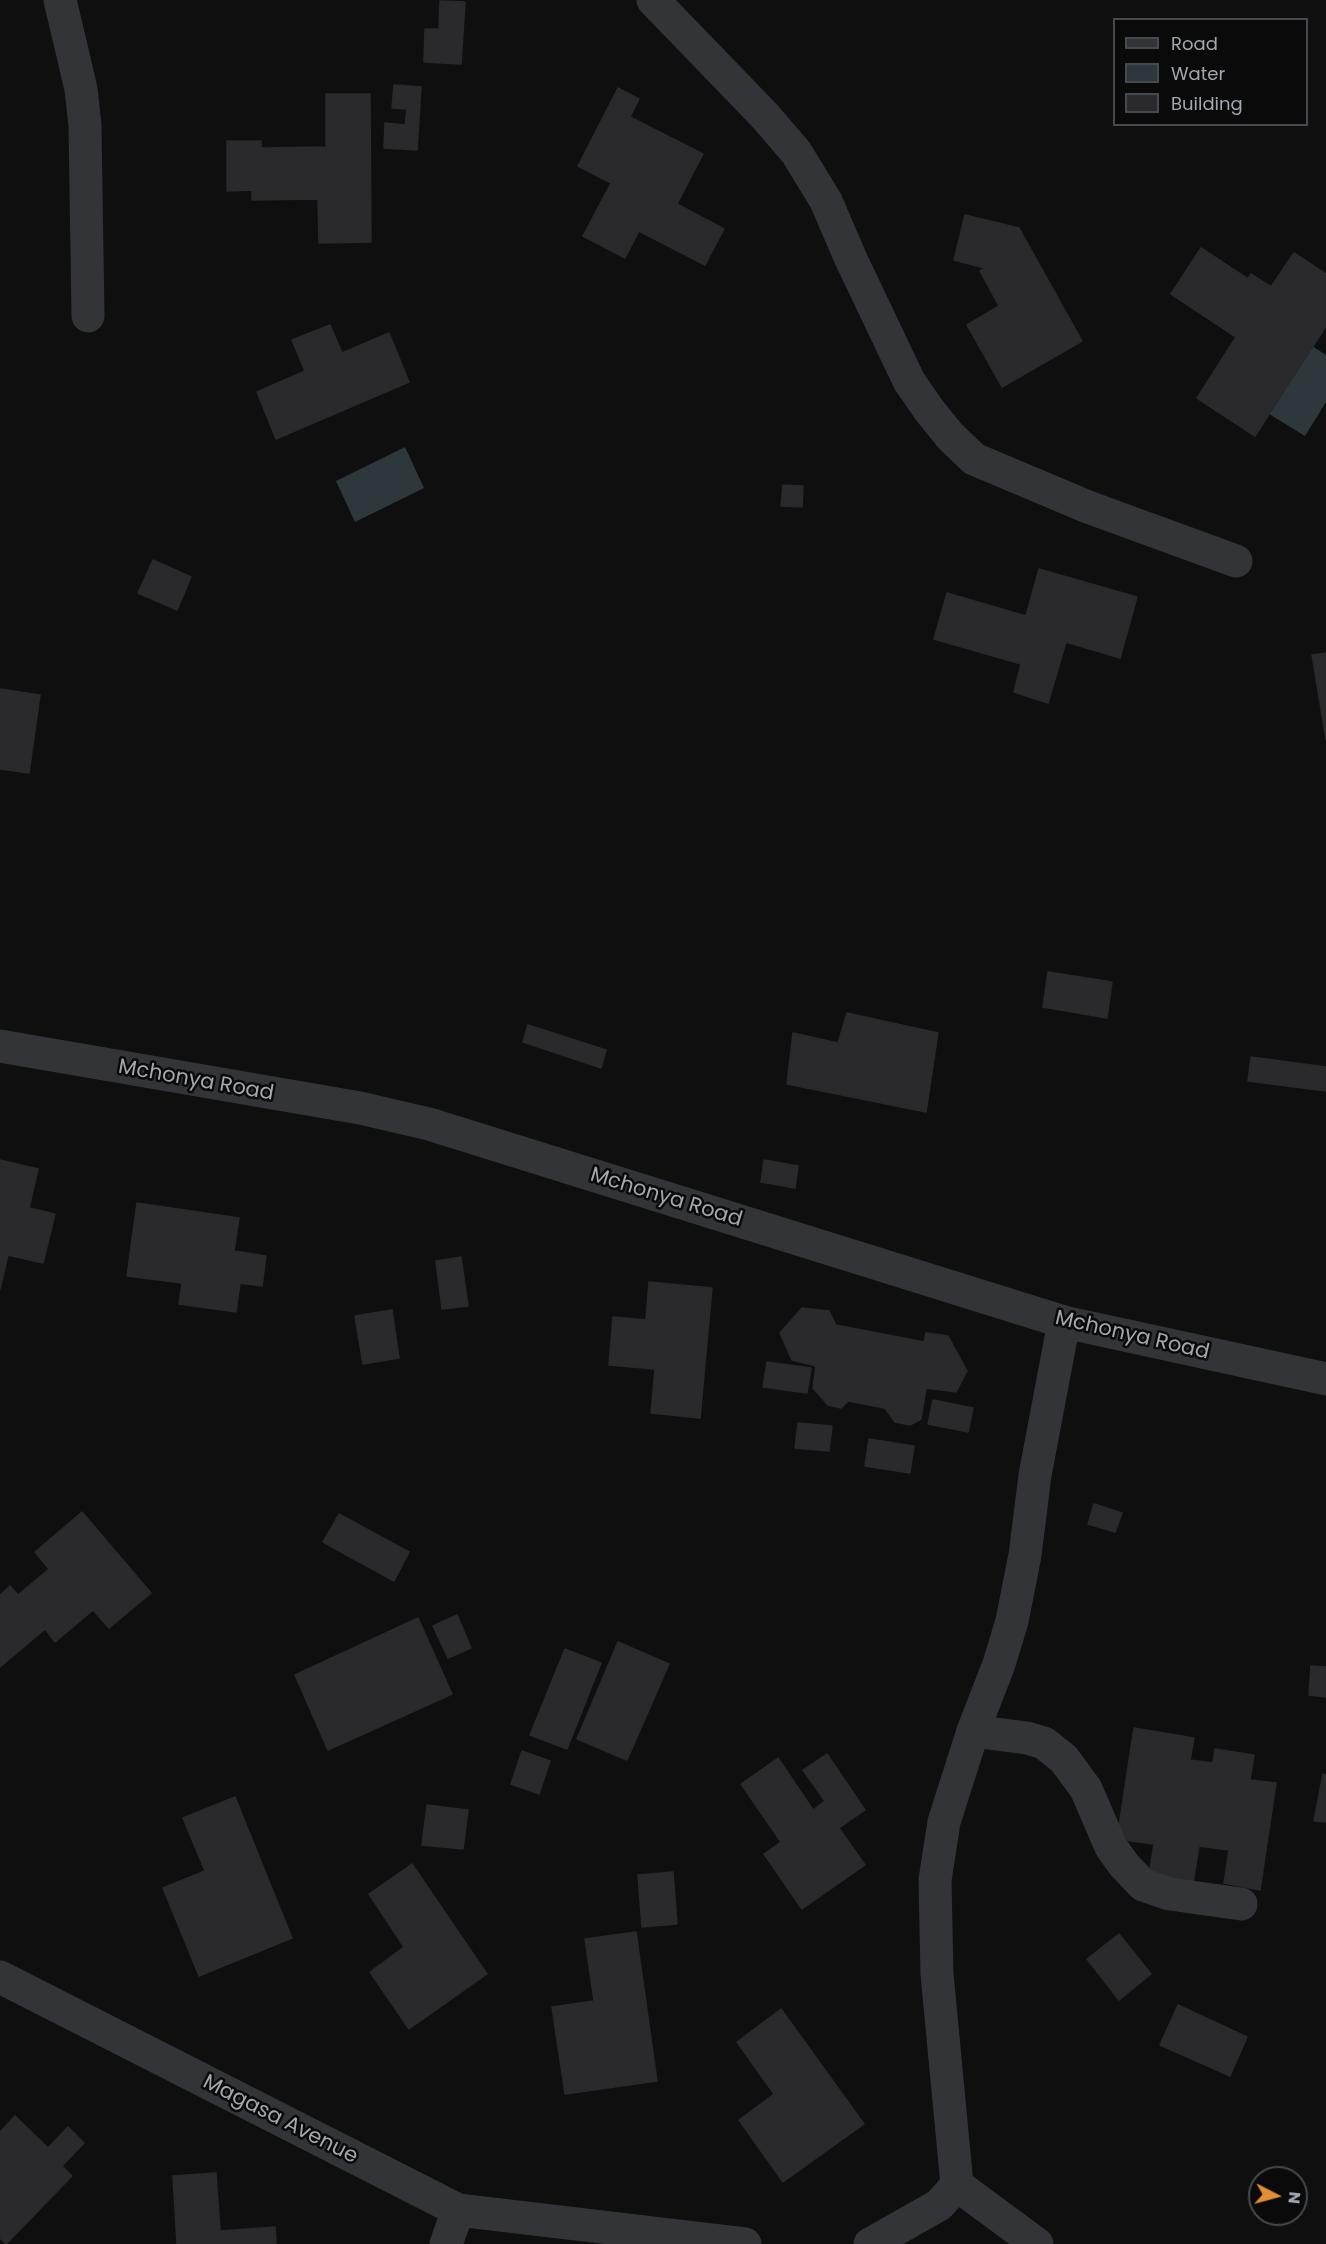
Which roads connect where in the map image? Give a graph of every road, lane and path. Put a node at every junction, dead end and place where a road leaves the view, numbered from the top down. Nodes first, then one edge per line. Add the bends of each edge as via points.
1 (60, 0) edge
2 (653, 0) edge
3 (88, 316) dead end
4 (1236, 561) dead end
5 (0, 1046) edge
6 (1064, 1322) junction
7 (1326, 1379) edge
8 (973, 1731) junction
9 (1241, 1904) dead end
10 (0, 1977) edge
11 (957, 2185) junction
12 (458, 2210) junction
13 (446, 2244) edge
14 (745, 2244) edge
15 (870, 2244) edge
16 (1037, 2244) edge

1 - 3 street via 84,116
2 - 4 street via 796,152 826,201 909,381 950,436 974,459 1088,507
5 - 6 street, Mchonya Road via 360,1108 429,1124
6 - 7 street, Mchonya Road
6 - 8 street via 1012,1621
8 - 9 street via 1036,1740 1064,1759 1086,1789 1112,1847 1143,1885 1170,1894
8 - 11 street via 944,1822 935,1880 937,1974
10 - 12 street, Magasa Avenue
11 - 15 street via 939,2205
11 - 16 street
12 - 13 street
12 - 14 street, Magasa Avenue

